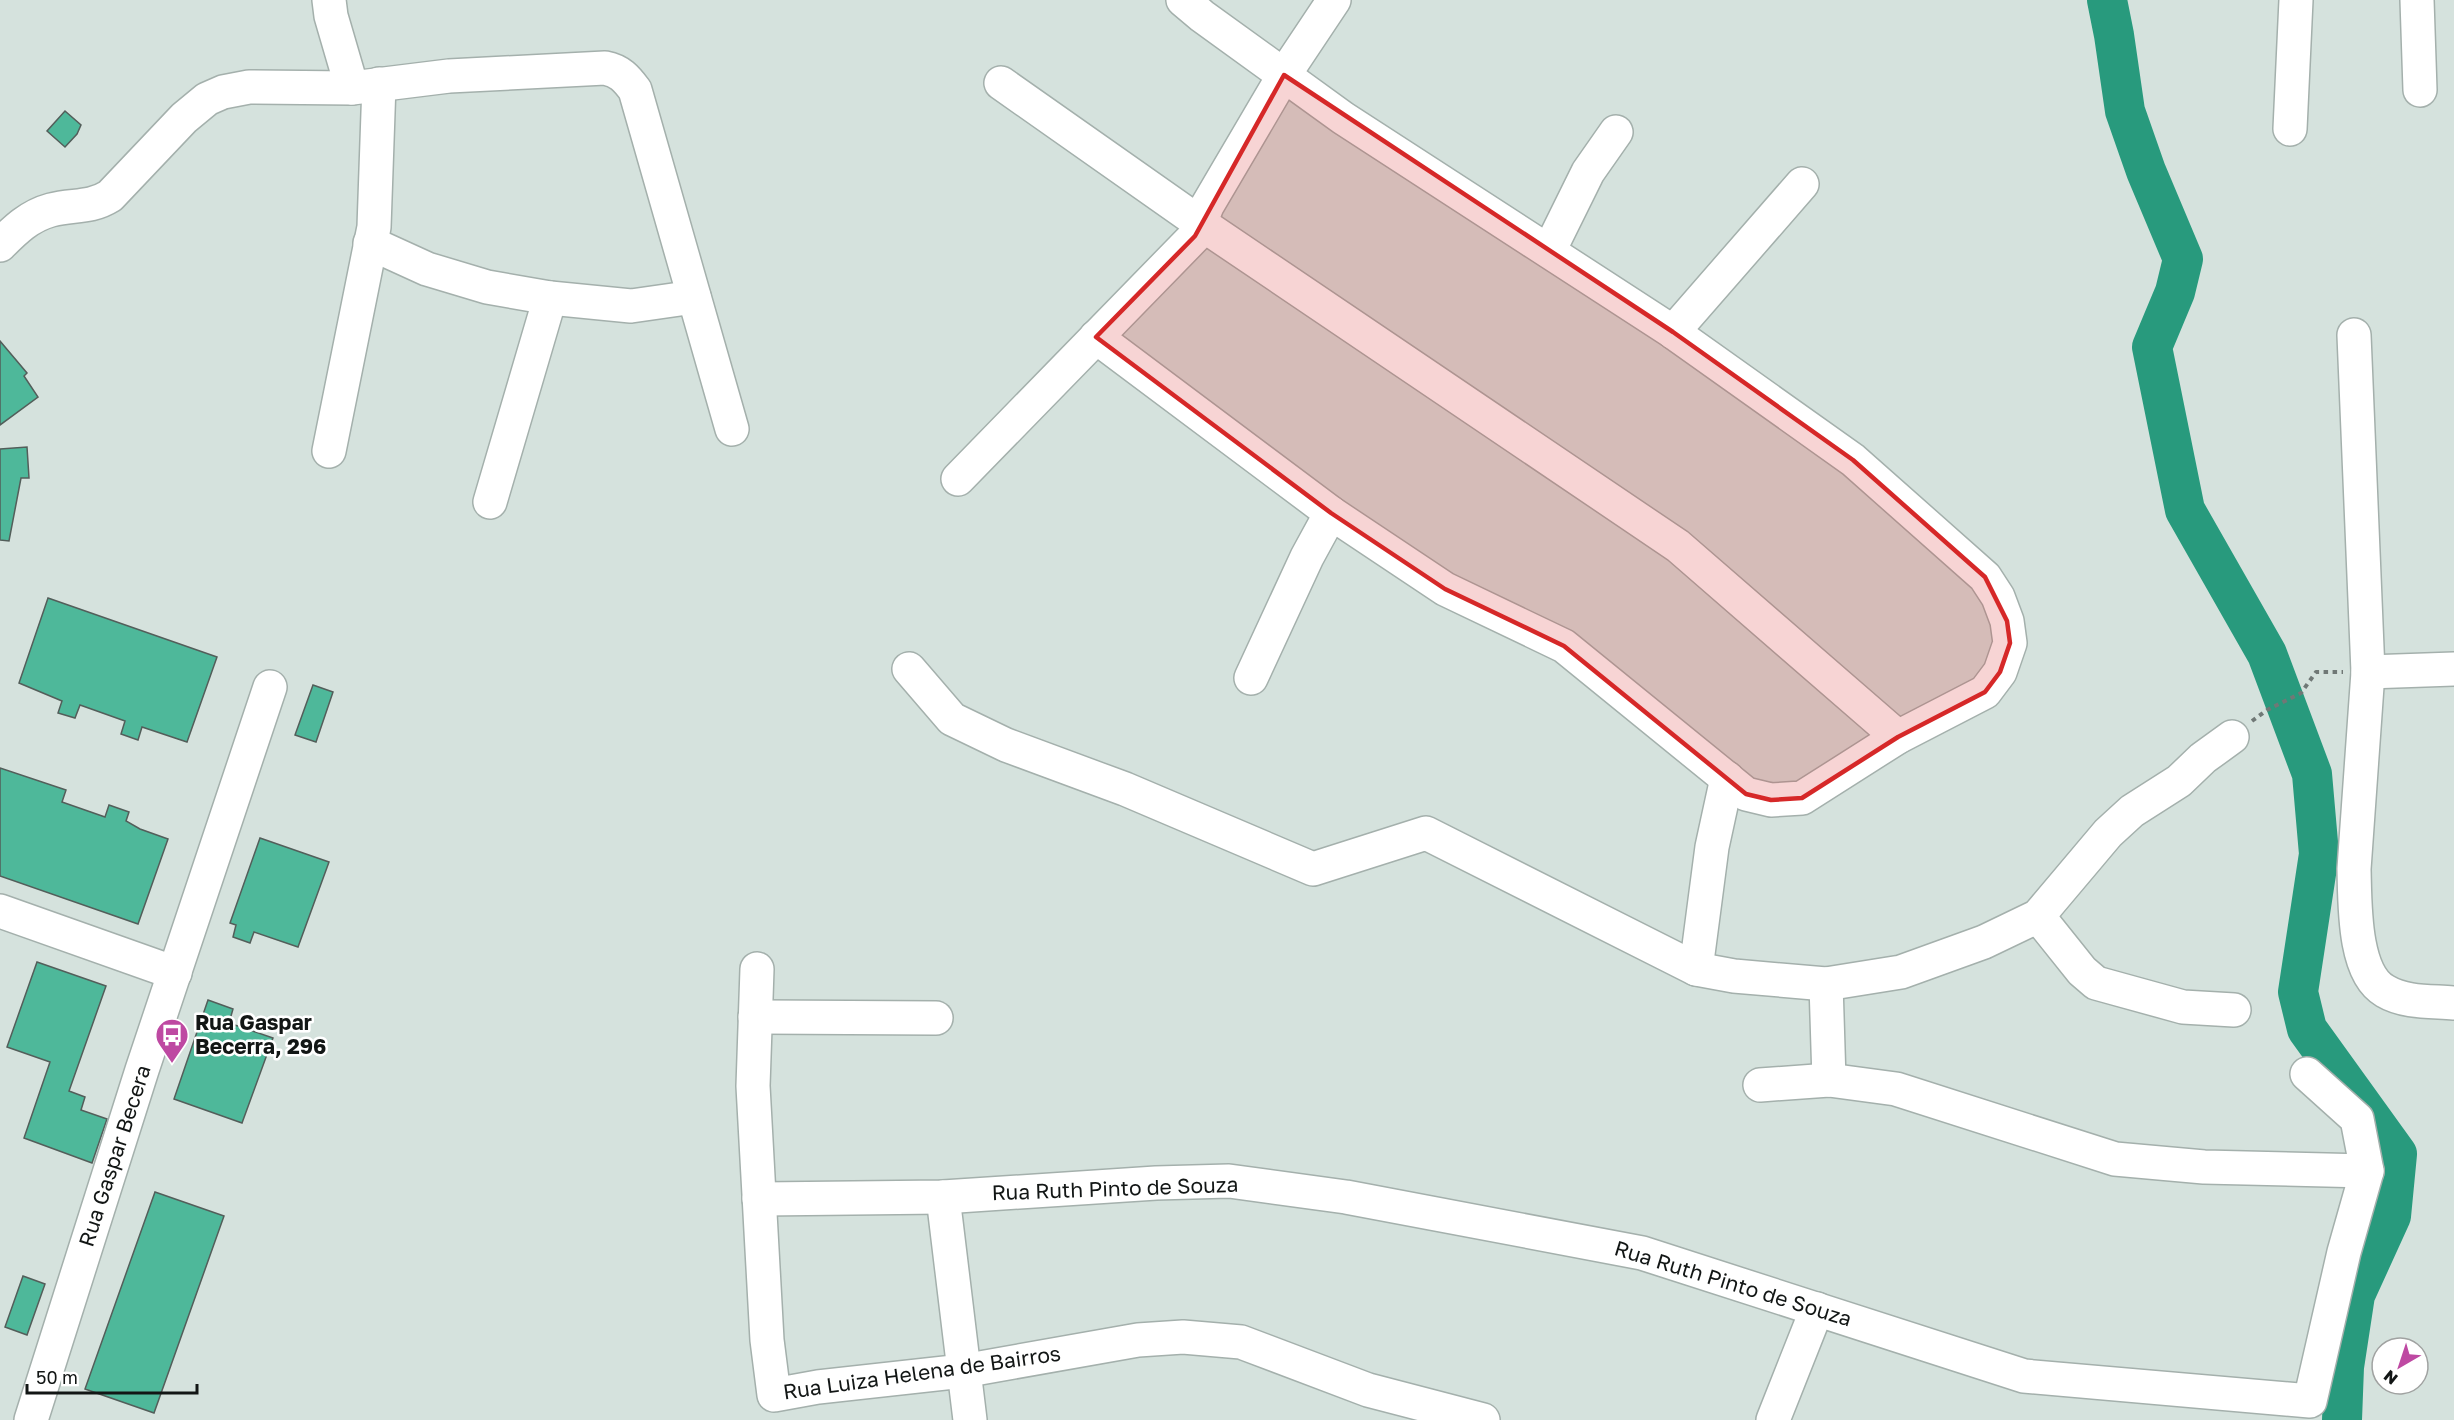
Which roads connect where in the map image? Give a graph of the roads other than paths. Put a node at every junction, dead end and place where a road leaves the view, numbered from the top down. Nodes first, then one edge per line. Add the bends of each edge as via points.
1 (328, 0) edge
2 (1183, 0) edge
3 (1334, 0) edge
4 (2296, 0) edge
5 (2417, 0) edge
6 (1284, 75) junction
7 (1000, 83) dead end
8 (365, 86) junction
9 (2420, 90) dead end
10 (2290, 129) dead end
11 (1616, 132) dead end
12 (1802, 184) dead end
13 (1200, 223) junction
14 (370, 243) junction
15 (0, 245) edge
16 (1550, 251) junction
17 (694, 297) junction
18 (550, 298) junction
19 (1673, 332) junction
20 (2354, 335) dead end
21 (1096, 337) junction
22 (732, 429) dead end
23 (329, 451) dead end
24 (958, 479) dead end
25 (490, 502) dead end
26 (1331, 513) junction
27 (909, 669) dead end
28 (2454, 669) edge
29 (2368, 672) junction
30 (1251, 678) dead end
31 (270, 687) dead end
32 (1898, 737) junction
33 (2232, 737) dead end
34 (1727, 778) junction
35 (0, 911) edge
36 (2038, 916) junction
37 (757, 969) dead end
38 (1696, 969) junction
39 (175, 973) junction
40 (1826, 984) junction
41 (2454, 1003) edge
42 (2234, 1010) dead end
43 (755, 1017) junction
44 (936, 1018) dead end
45 (2307, 1074) dead end
46 (1829, 1080) junction
47 (1760, 1085) dead end
48 (2367, 1171) junction
49 (943, 1197) junction
50 (759, 1198) junction
51 (1817, 1309) junction
52 (963, 1371) junction
53 (777, 1408) edge
54 (31, 1420) edge
55 (970, 1420) edge
56 (1483, 1420) edge
57 (1773, 1420) edge

1 - 8 street via 331,16
2 - 6 street
3 - 6 street
4 - 10 street
5 - 9 street
6 - 13 street
6 - 16 street
7 - 13 street
8 - 14 street via 377,173
8 - 15 street via 249,87 207,99 110,196 100,202 35,215
8 - 17 street via 574,68 617,70 635,90
11 - 16 street via 1588,172
12 - 19 street
13 - 21 street via 1195,236
13 - 32 street via 1678,546
14 - 18 street via 427,269 487,287
14 - 23 street
16 - 19 street
17 - 18 street via 632,306
17 - 22 street
18 - 25 street
19 - 32 street via 1853,460 1985,577 1998,597 2010,643 2000,672 1985,692
20 - 29 street
21 - 24 street
21 - 26 street
26 - 30 street
26 - 34 street via 1445,589 1564,646
27 - 38 street via 952,719 1006,745 1125,789 1313,869 1426,833
28 - 29 street
29 - 41 street via 2354,869 2362,959 2370,978 2385,991 2407,999
31 - 39 street, Rua Gaspar Becera
32 - 34 street via 1802,798 1771,800 1746,794
33 - 36 street via 2108,833
34 - 38 street via 1712,847
35 - 39 street
36 - 40 street via 1984,942 1901,972
36 - 42 street via 2096,983 2183,1007
37 - 43 street, Rua Luiza Helena de Bairros
38 - 40 street
39 - 54 street, Rua Gaspar Becera
40 - 46 street
43 - 44 street
43 - 50 street, Rua Luiza Helena de Bairros via 753,1086
45 - 48 street, Rua Ruth Pinto de Souza via 2357,1119
46 - 47 street
46 - 48 street via 1896,1089 2115,1159 2204,1167
48 - 51 street, Rua Ruth Pinto de Souza via 2310,1401 2024,1376
49 - 50 street, Rua Ruth Pinto de Souza
49 - 51 street, Rua Ruth Pinto de Souza via 1229,1181 1356,1199 1642,1252
49 - 52 street
50 - 53 street, Rua Luiza Helena de Bairros via 766,1340
51 - 57 street
52 - 53 street, Rua Luiza Helena de Bairros via 818,1387
52 - 55 street
52 - 56 street, Rua Luiza Helena de Bairros via 1138,1340 1183,1337 1240,1342 1368,1390

